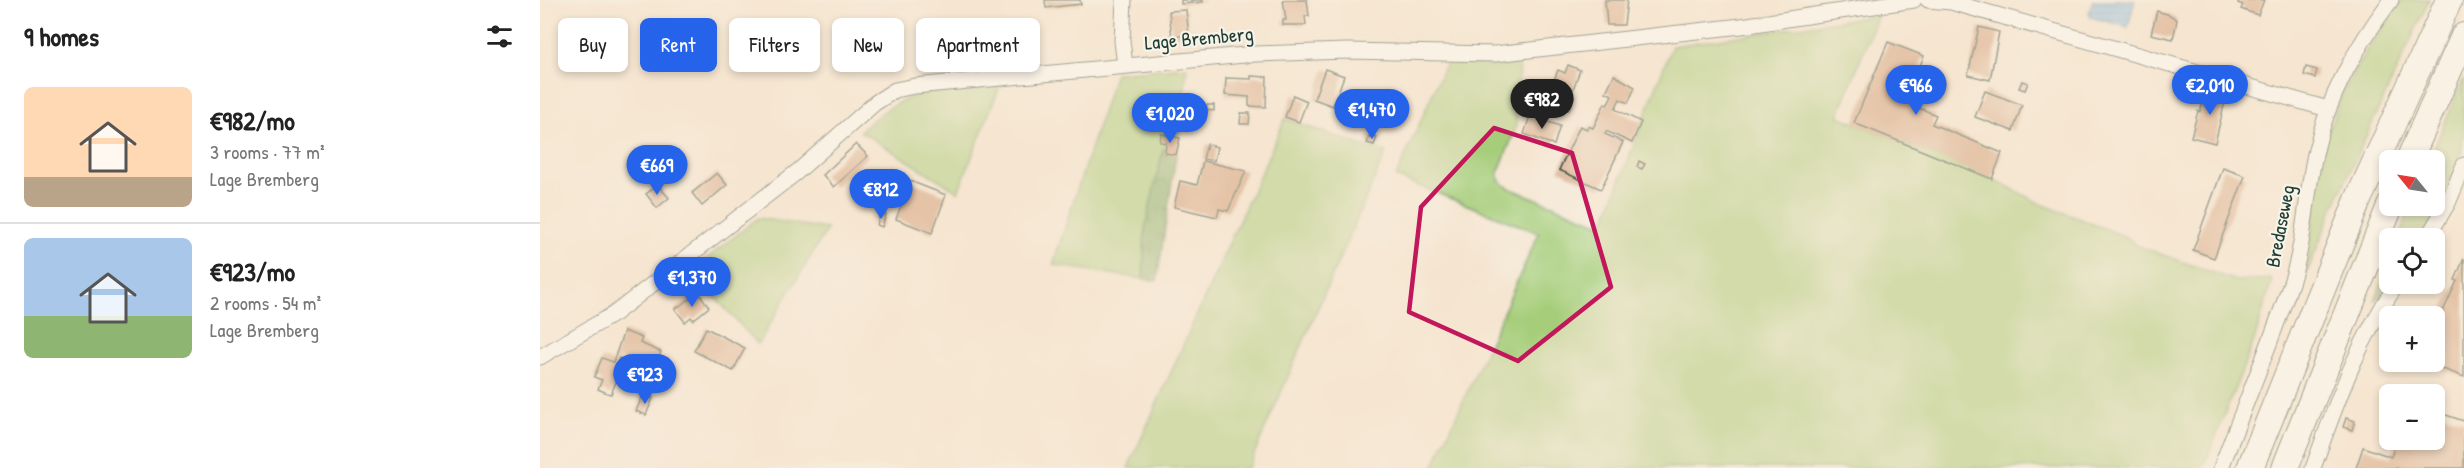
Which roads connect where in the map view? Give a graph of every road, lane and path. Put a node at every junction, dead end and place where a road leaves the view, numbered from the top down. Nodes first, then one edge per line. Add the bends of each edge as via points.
1 (1124, 0) edge
2 (1914, 0) edge
3 (1928, 0) edge
4 (2391, 0) edge
5 (2449, 0) edge
6 (2464, 36) edge
7 (1125, 65) junction
8 (2328, 108) junction
9 (2413, 150) edge
10 (2464, 165) edge
11 (2386, 216) edge
12 (2433, 228) edge
13 (2390, 294) edge
14 (540, 357) edge
15 (2221, 468) edge
16 (2250, 468) edge
17 (2285, 468) edge
18 (2313, 468) edge

1 - 7 street
2 - 7 street, Lage Bremberg via 1742,26 1496,54 1335,51
3 - 8 street via 1951,2
4 - 8 street, Bredaseweg via 2346,67
5 - 16 highway via 2358,200
6 - 9 highway
7 - 14 street, Lage Bremberg via 896,90 614,314
8 - 15 street, Bredaseweg via 2315,154 2292,279
10 - 12 street
11 - 17 highway
13 - 18 street via 2353,359

